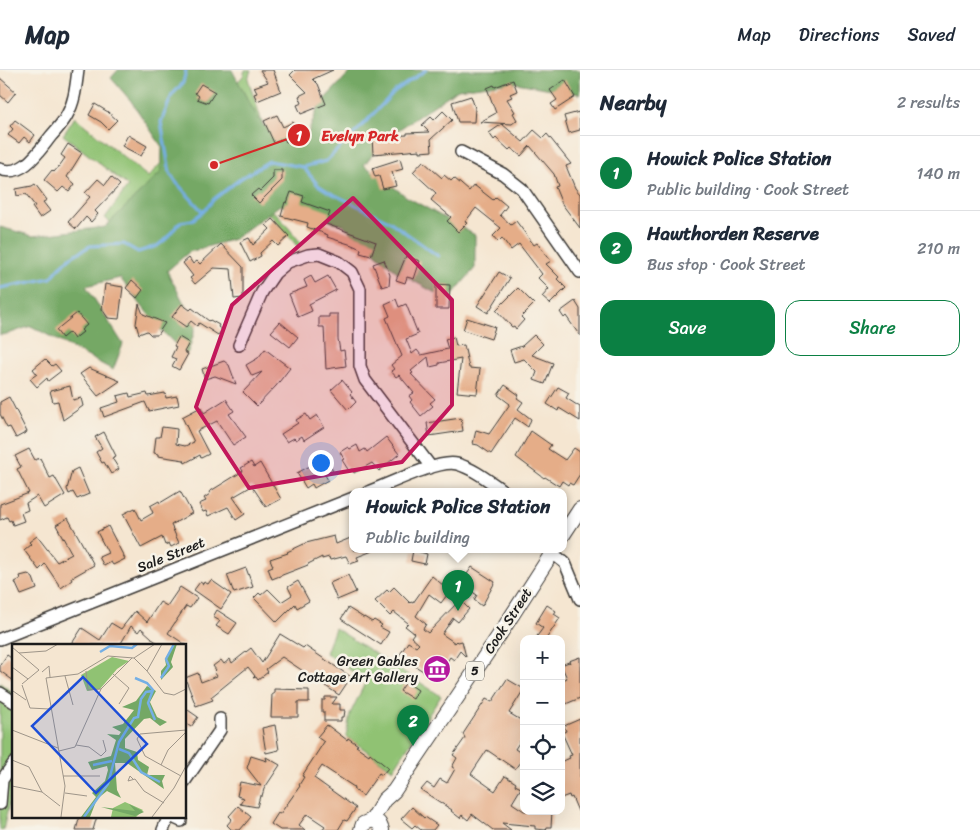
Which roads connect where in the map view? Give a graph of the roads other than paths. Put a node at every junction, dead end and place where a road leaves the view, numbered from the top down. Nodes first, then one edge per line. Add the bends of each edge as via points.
1 (78, 70) edge
2 (461, 152) dead end
3 (0, 169) edge
4 (580, 272) edge
5 (239, 345) dead end
6 (431, 467) junction
7 (378, 488) edge
8 (498, 488) edge
9 (349, 500) edge
10 (580, 509) edge
11 (567, 528) edge
12 (552, 553) edge
13 (555, 553) edge
14 (580, 599) edge
15 (0, 639) edge
16 (0, 692) edge
17 (12, 701) edge
18 (220, 719) dead end
19 (12, 766) edge
20 (186, 780) edge
21 (0, 804) edge
22 (173, 818) edge
23 (377, 824) edge
24 (163, 830) edge
25 (361, 830) edge

1 - 3 street via 73,102 67,116 26,165 15,171
2 - 4 street via 503,174 522,190
5 - 6 street via 262,292 275,273 288,262 319,254 339,262 352,272 360,289 360,366 365,380
6 - 7 street
6 - 8 street via 457,464 473,470
9 - 15 street, Sale Street
10 - 11 main road
12 - 23 main road, Cook Street / 5 via 394,791
13 - 14 street via 565,563
16 - 17 street
18 - 20 street via 220,730
19 - 21 street via 2,780
22 - 24 street
23 - 25 main road, 5 via 363,824

